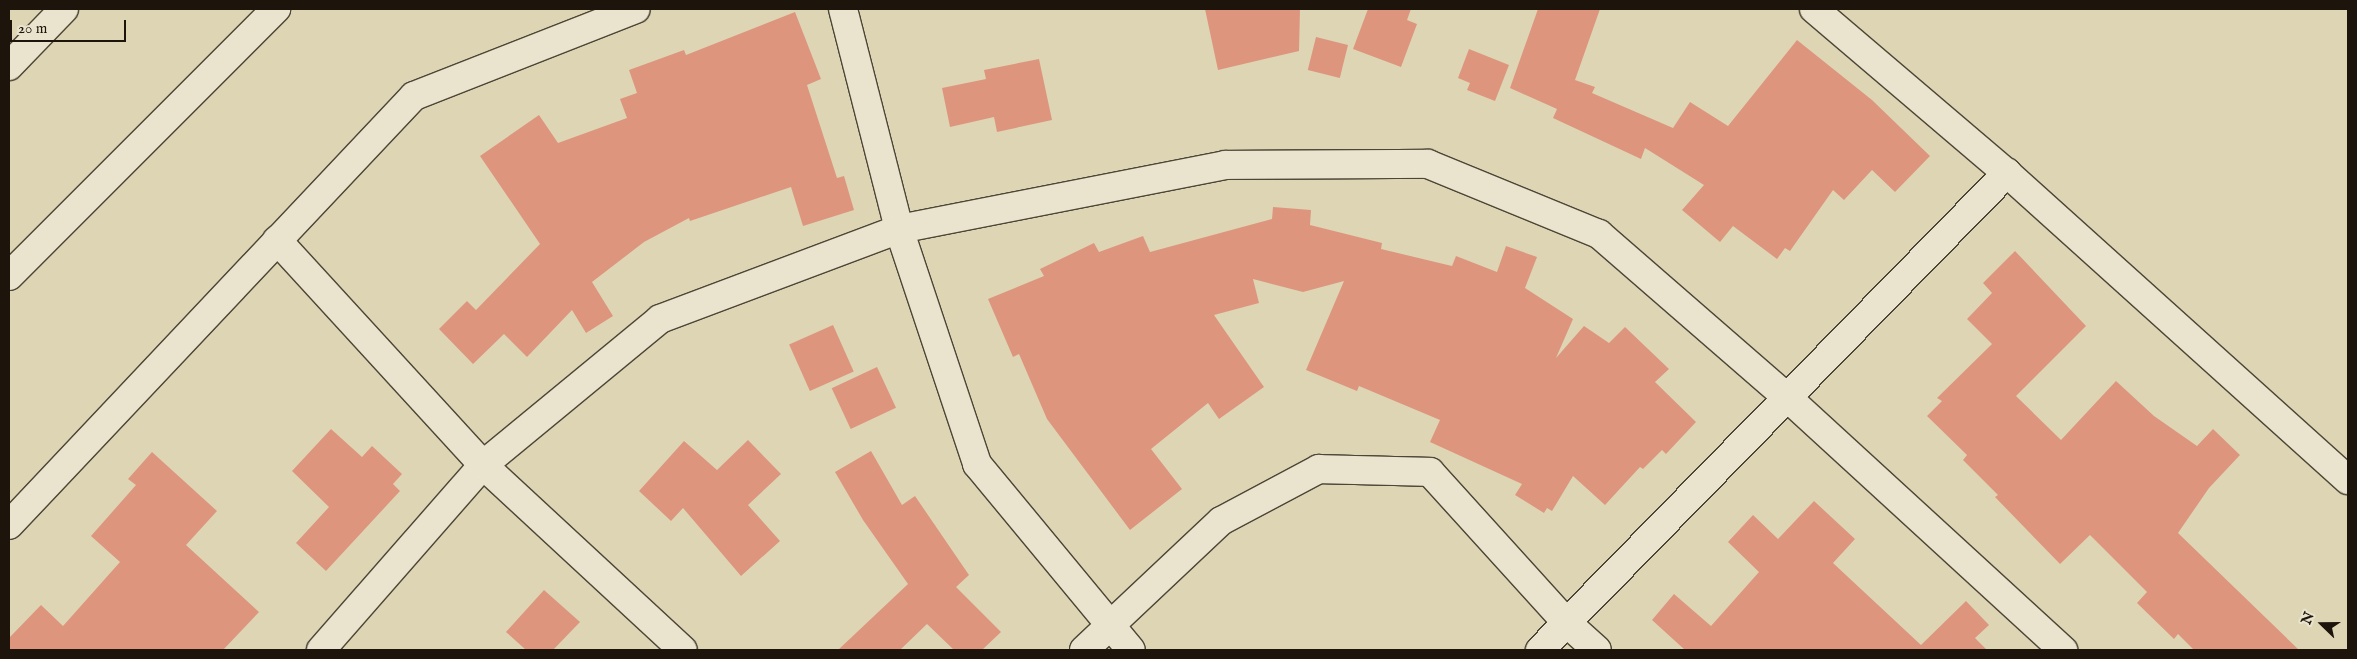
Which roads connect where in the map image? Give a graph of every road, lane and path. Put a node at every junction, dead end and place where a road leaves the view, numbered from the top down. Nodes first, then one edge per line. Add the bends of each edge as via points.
1 (64, 9) edge
2 (276, 9) edge
3 (636, 9) edge
4 (843, 9) edge
5 (1814, 9) edge
6 (9, 66) edge
7 (2007, 173) junction
8 (899, 229) junction
9 (277, 240) junction
10 (9, 276) edge
11 (1789, 399) junction
12 (483, 465) junction
13 (2348, 480) edge
14 (9, 525) edge
15 (1568, 623) junction
16 (1108, 626) junction
17 (321, 650) edge
18 (682, 650) edge
19 (1084, 650) edge
20 (1130, 650) edge
21 (1540, 650) edge
22 (1597, 650) edge
23 (2063, 650) edge

1 - 6 street
2 - 10 street
3 - 9 street via 414,96
4 - 8 street
5 - 7 street
7 - 11 street
7 - 13 street
8 - 11 street via 1225,165 1428,164 1598,234
8 - 12 street via 660,319
8 - 16 street via 977,464
9 - 12 street
9 - 14 street
11 - 15 street
11 - 23 street
12 - 17 street
12 - 18 street
15 - 16 street via 1430,472 1319,469 1221,521
15 - 21 street
15 - 22 street
16 - 19 street
16 - 20 street

